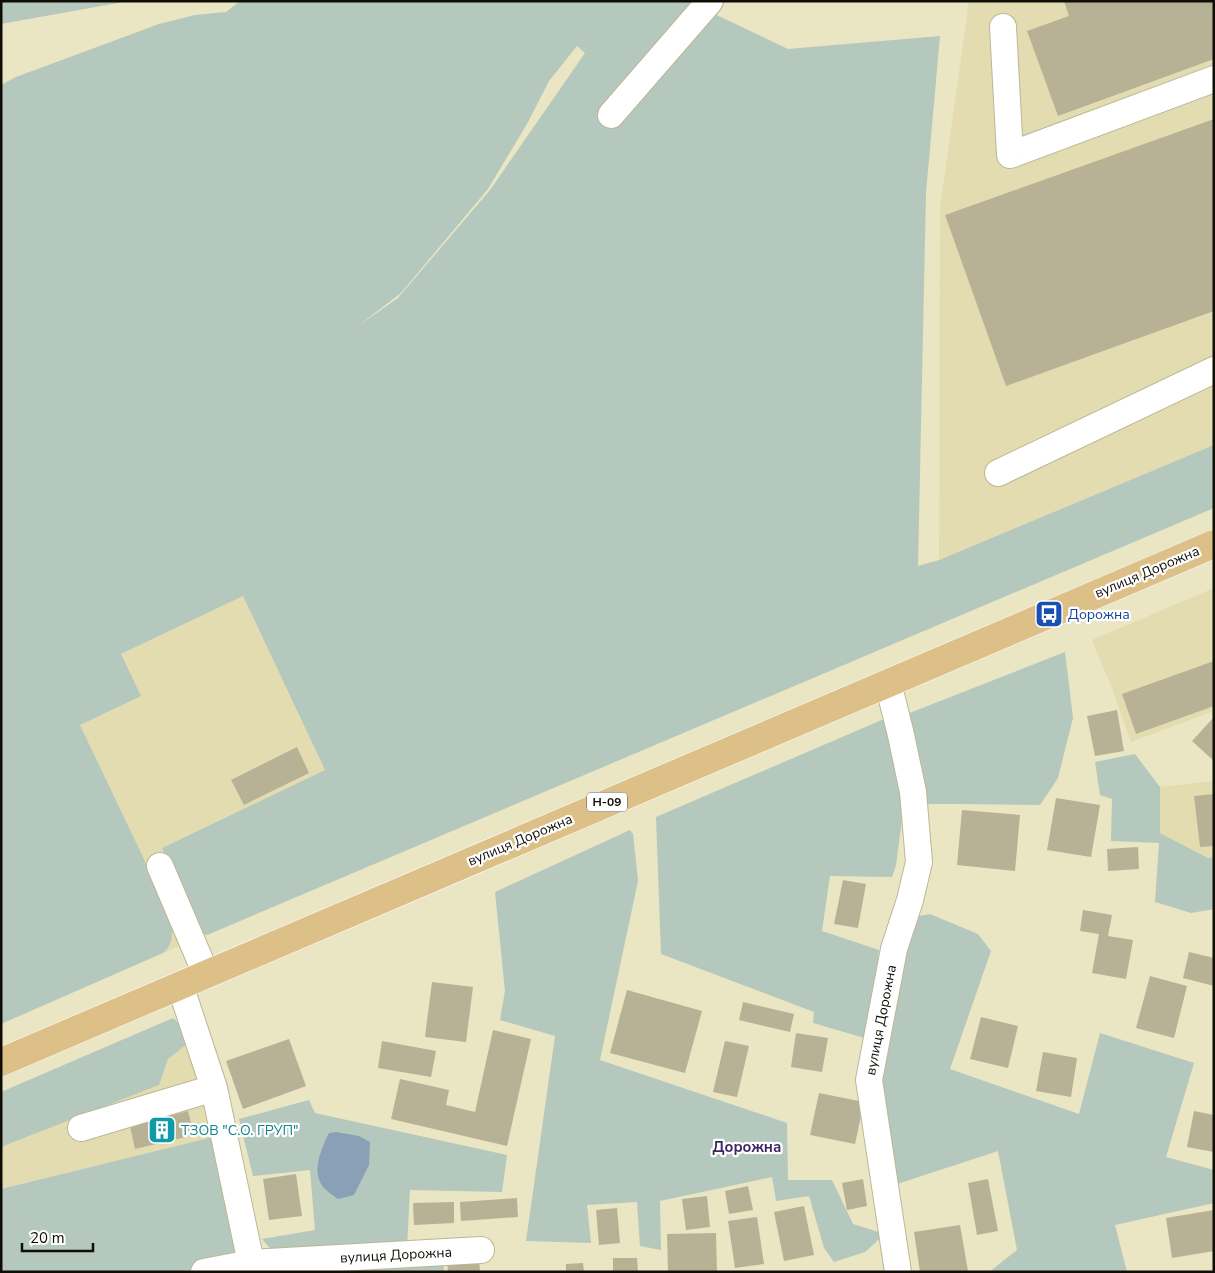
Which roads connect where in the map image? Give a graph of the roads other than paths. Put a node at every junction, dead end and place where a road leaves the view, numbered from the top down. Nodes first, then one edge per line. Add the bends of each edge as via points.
1 (710, 1) edge
2 (1003, 27) dead end
3 (1214, 79) edge
4 (611, 115) dead end
5 (1214, 370) edge
6 (998, 473) dead end
7 (1214, 544) edge
8 (888, 683) junction
9 (160, 866) dead end
10 (206, 974) junction
11 (180, 985) junction
12 (1, 1062) edge
13 (214, 1088) junction
14 (81, 1128) dead end
15 (481, 1250) dead end
16 (251, 1263) junction
17 (204, 1272) edge
18 (898, 1272) edge

1 - 4 street
2 - 3 street via 1010,155
5 - 6 street
7 - 8 main road, вулиця Дорожна / Н-09
8 - 10 main road, вулиця Дорожна / Н-09
8 - 18 street, вулиця Дорожна via 913,792 919,862 894,949 869,1080
9 - 10 street
10 - 11 main road, вулиця Дорожна / Н-09
11 - 12 main road, вулиця Дорожна / Н-09
11 - 13 street
13 - 14 street
13 - 16 street
15 - 16 street, вулиця Дорожна
16 - 17 street, вулиця Дорожна

